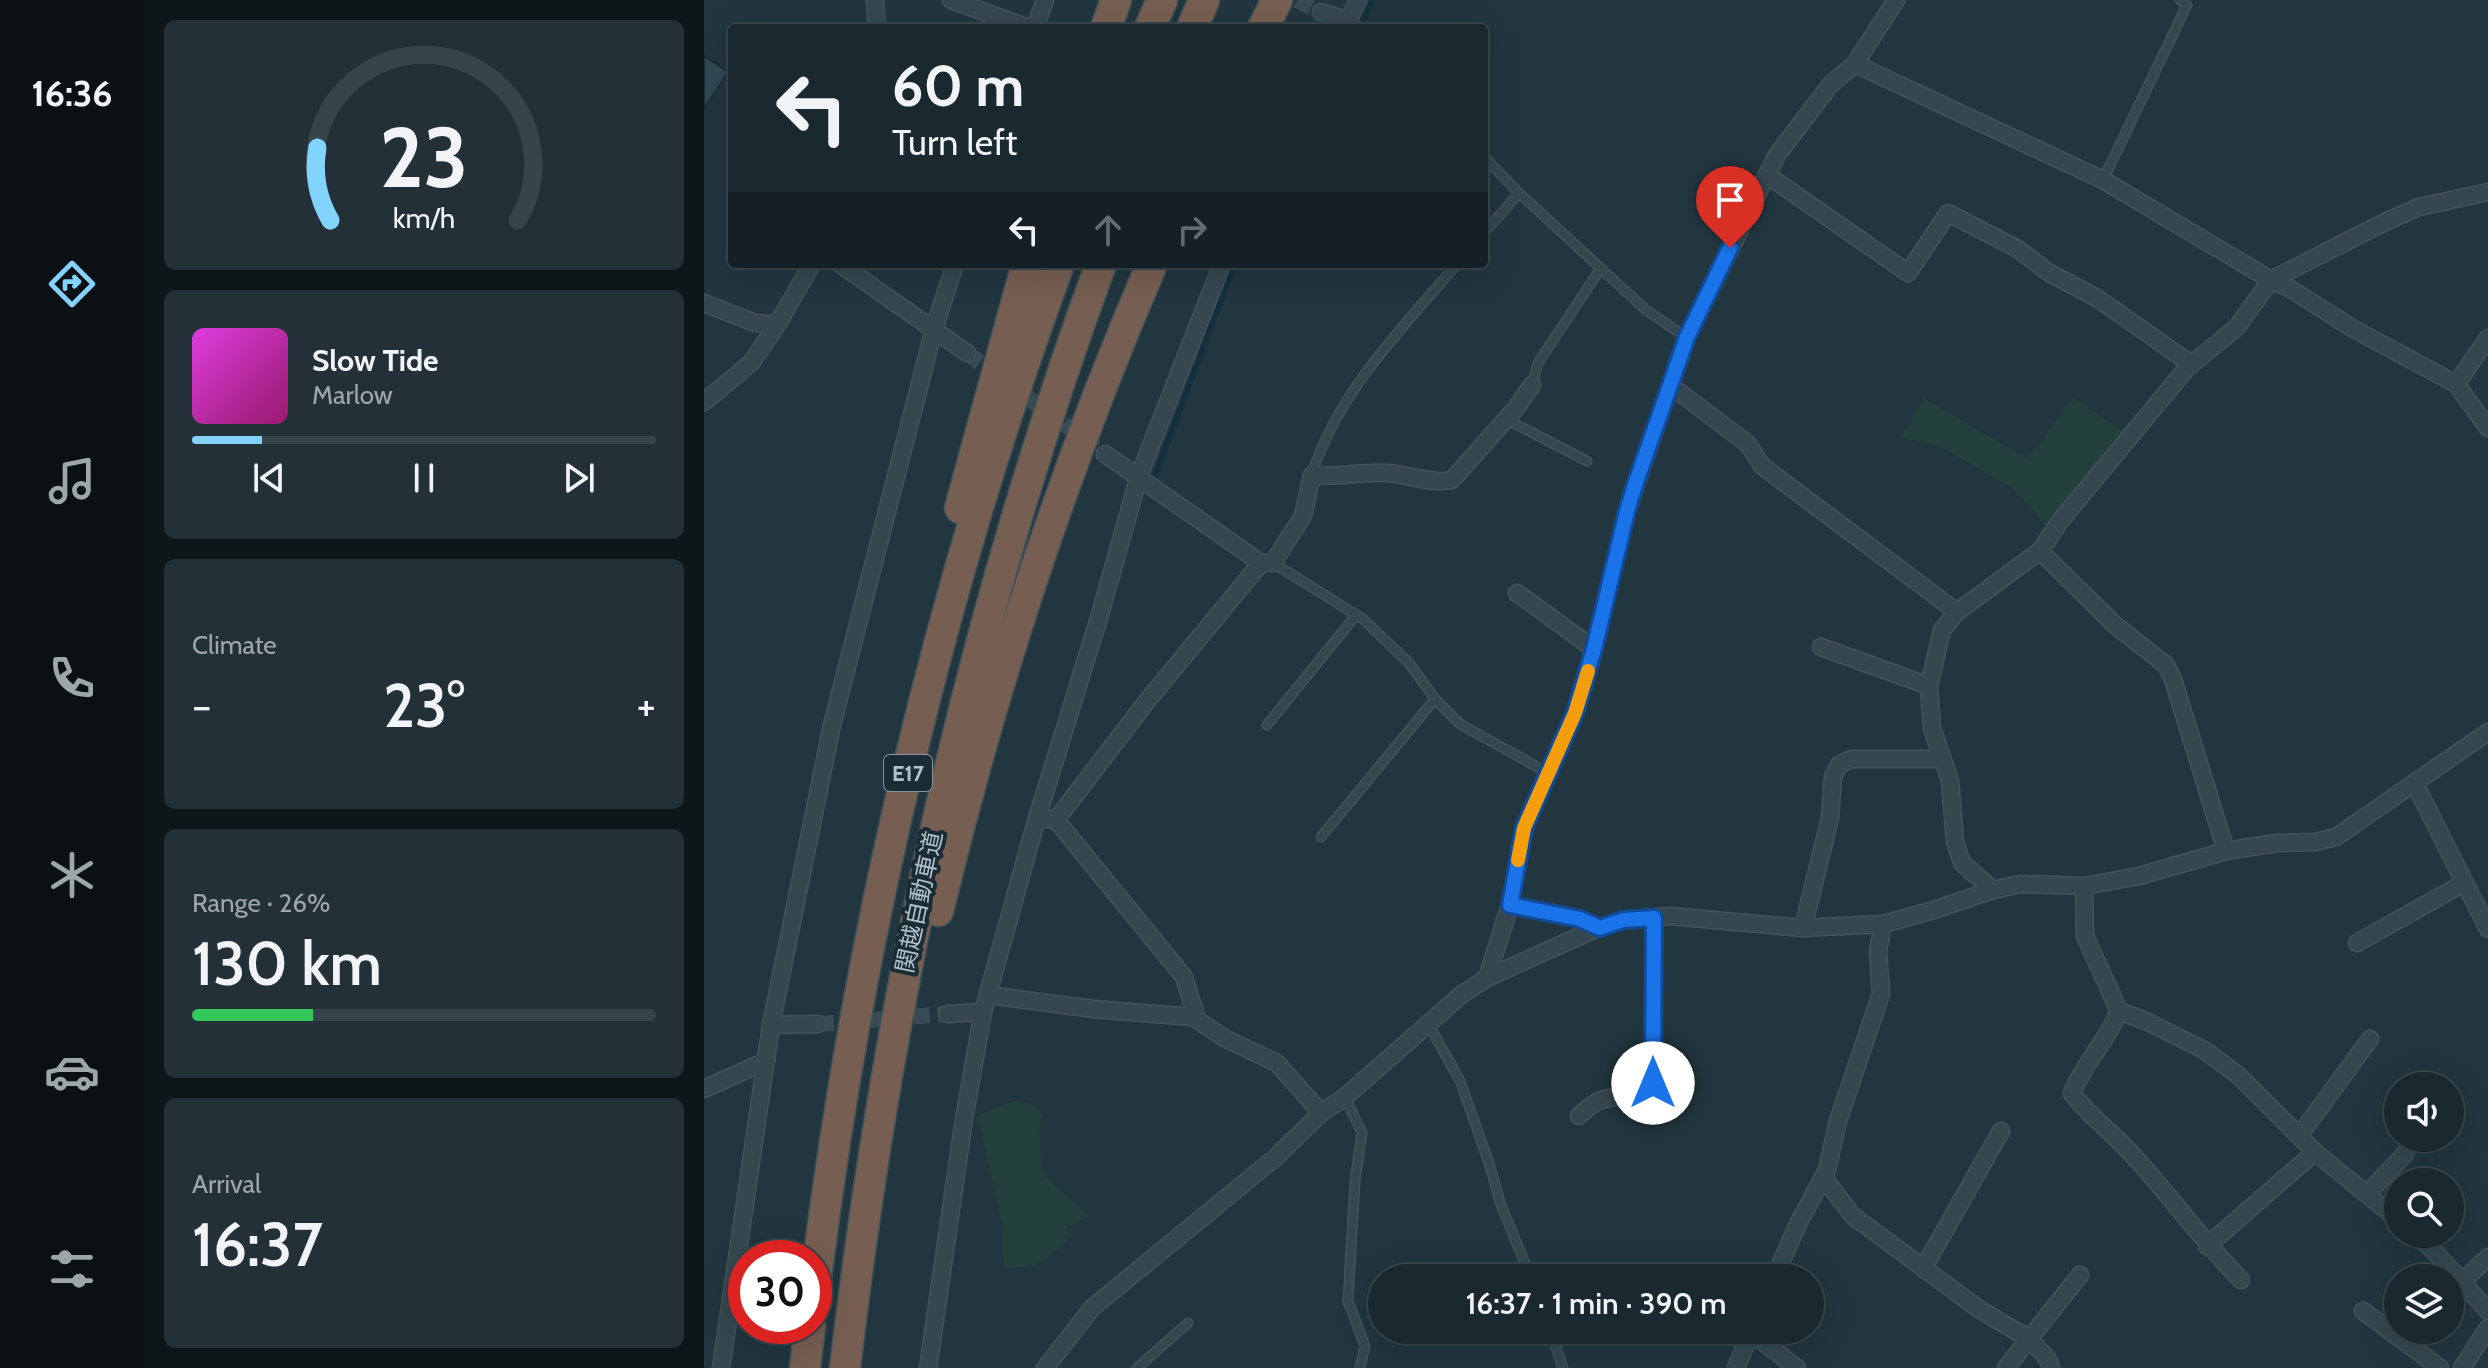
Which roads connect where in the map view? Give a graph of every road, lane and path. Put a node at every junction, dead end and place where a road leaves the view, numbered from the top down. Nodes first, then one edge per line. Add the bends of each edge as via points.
1 (875, 0) edge
2 (951, 0) edge
3 (1045, 0) edge
4 (1116, 0) edge
5 (1162, 0) edge
6 (1204, 0) edge
7 (1277, 0) edge
8 (1358, 0) edge
9 (1896, 0) edge
10 (2180, 0) edge
11 (1321, 12) tunnel mouth
12 (877, 24) edge
13 (1020, 24) edge
14 (1034, 24) edge
15 (1107, 24) edge
16 (1152, 24) edge
17 (1194, 24) edge
18 (1265, 24) edge
19 (1350, 24) edge
20 (1352, 24) edge
21 (1855, 64) junction
22 (1488, 161) edge
23 (1767, 175) junction
24 (2103, 180) junction
25 (2488, 192) edge
26 (1519, 193) junction
27 (1488, 228) edge
28 (810, 268) edge
29 (846, 268) edge
30 (954, 268) edge
31 (1026, 268) edge
32 (1058, 268) edge
33 (1100, 268) edge
34 (1150, 268) edge
35 (1220, 268) edge
36 (1454, 268) edge
37 (1601, 268) junction
38 (2271, 280) junction
39 (704, 303) edge
40 (777, 325) junction
41 (934, 329) junction
42 (1687, 337) junction
43 (2488, 338) edge
44 (967, 353) tunnel mouth
45 (2191, 364) junction
46 (2456, 384) junction
47 (1532, 385) joint
48 (1671, 386) junction
49 (704, 402) edge
50 (1506, 419) junction
51 (2488, 428) edge
52 (1105, 454) tunnel mouth
53 (1587, 461) dead end
54 (1312, 475) junction
55 (1139, 476) junction
56 (2040, 551) junction
57 (1267, 563) junction
58 (1517, 593) dead end
59 (1957, 612) junction
60 (1356, 615) junction
61 (1821, 647) dead end
62 (1594, 649) junction
63 (1929, 686) junction
64 (1435, 699) junction
65 (1267, 725) dead end
66 (2488, 732) edge
67 (1941, 759) junction
68 (1549, 773) junction
69 (2415, 784) junction
70 (1037, 818) junction
71 (1056, 820) junction
72 (1321, 837) dead end
73 (2226, 851) junction
74 (2464, 883) junction
75 (2084, 886) junction
76 (1993, 890) junction
77 (1510, 905) junction
78 (1654, 918) junction
79 (1883, 924) junction
80 (1600, 928) junction
81 (1803, 928) junction
82 (2488, 929) edge
83 (2357, 943) dead end
84 (1487, 978) junction
85 (988, 995) junction
86 (2119, 1011) junction
87 (983, 1012) junction
88 (947, 1014) tunnel mouth
89 (1197, 1019) junction
90 (818, 1024) tunnel mouth
91 (771, 1025) junction
92 (1429, 1025) junction
93 (2370, 1039) dead end
94 (766, 1061) junction
95 (704, 1089) edge
96 (1345, 1097) junction
97 (1321, 1113) junction
98 (1579, 1116) dead end
99 (2001, 1131) dead end
100 (2299, 1136) junction
101 (2315, 1152) junction
102 (2405, 1152) edge
103 (1823, 1177) junction
104 (2367, 1194) junction
105 (2384, 1208) edge
106 (809, 1240) edge
107 (822, 1240) edge
108 (859, 1245) junction
109 (2207, 1246) junction
110 (2431, 1248) edge
111 (2488, 1257) edge
112 (1525, 1264) edge
113 (1780, 1264) edge
114 (2445, 1264) edge
115 (1923, 1269) junction
116 (2080, 1275) dead end
117 (2241, 1280) dead end
118 (2464, 1280) edge
119 (2464, 1286) edge
120 (2363, 1311) dead end
121 (2488, 1311) edge
122 (1188, 1323) dead end
123 (2488, 1328) edge
124 (2029, 1339) junction
125 (794, 1344) edge
126 (808, 1344) edge
127 (1555, 1344) edge
128 (1746, 1344) edge
129 (1768, 1344) edge
130 (721, 1368) edge
131 (792, 1368) edge
132 (805, 1368) edge
133 (845, 1368) edge
134 (928, 1368) edge
135 (1045, 1368) edge
136 (1137, 1368) edge
137 (1360, 1368) edge
138 (1563, 1368) edge
139 (1736, 1368) edge
140 (1797, 1368) edge
141 (2006, 1368) edge
142 (2051, 1368) edge
143 (2440, 1368) edge
144 (2462, 1368) edge

1 - 12 street
2 - 13 street
3 - 14 street
4 - 15 highway
5 - 16 highway
6 - 17 highway
7 - 18 highway
8 - 20 street
9 - 21 street
10 - 24 lane via 2187,5
11 - 19 street
21 - 23 street via 1831,84
21 - 24 street
22 - 26 lane
23 - 42 street
23 - 45 street via 1908,273 1948,213 2097,298
24 - 38 street
25 - 38 street via 2419,207
26 - 27 lane
26 - 37 lane
28 - 40 street
29 - 41 street
30 - 41 street
31 - 106 highway via 904,739 838,1054
32 - 107 highway, 関越自動車道 / E17 via 967,551 900,805 844,1088
33 - 108 highway, 関越自動車道 / E17 via 1010,547 938,814 902,984
34 - 108 highway via 1063,491 968,785
35 - 55 street
36 - 54 lane via 1355,385
37 - 42 lane via 1646,310
37 - 47 lane via 1555,334
38 - 45 street via 2237,327
38 - 46 street
39 - 40 street via 755,323
40 - 49 street via 751,363
41 - 44 street
41 - 91 street via 832,725
42 - 48 street
43 - 46 street
45 - 56 street
46 - 51 street
47 - 50 street
48 - 59 street via 1748,444 1762,466
48 - 62 street via 1627,511
50 - 53 lane
50 - 54 street via 1452,480 1390,473
52 - 55 street
54 - 57 street via 1303,516
55 - 57 street
55 - 70 street
56 - 59 street
56 - 73 street via 2115,625 2166,665
57 - 60 lane
57 - 71 street via 1147,701
58 - 62 street
59 - 63 street via 1942,630
60 - 64 lane via 1409,663
60 - 65 lane
61 - 63 street
62 - 68 street
63 - 67 street
64 - 68 lane via 1484,740
64 - 72 lane
66 - 69 street
67 - 76 street via 1950,781 1962,863
67 - 81 street via 1851,759 1839,765
68 - 77 street via 1524,828
69 - 73 street via 2336,837
69 - 74 street
70 - 71 street
70 - 85 street
71 - 89 street via 1184,977
73 - 75 street
74 - 82 street
74 - 83 street
75 - 76 street via 2020,884
75 - 86 street via 2085,936
76 - 79 street
77 - 80 lane
77 - 84 street
78 - 80 street
78 - 81 street
78 - 98 street via 1653,1083 1642,1096 1607,1097
79 - 81 street
79 - 103 street via 1878,951 1881,994
80 - 84 street
84 - 92 street
85 - 87 street
85 - 89 street
86 - 100 street via 2204,1050 2238,1075
86 - 109 street via 2072,1093 2125,1147
87 - 88 street
87 - 134 street
89 - 97 street via 1277,1063
90 - 91 street
91 - 94 street
92 - 96 street
92 - 112 lane via 1460,1081
93 - 100 street
94 - 95 street
94 - 130 street
96 - 97 street
96 - 137 lane via 1362,1133 1348,1301 1365,1346
97 - 135 street via 1276,1157 1092,1308
99 - 115 street
100 - 101 street
101 - 104 street
101 - 109 street
102 - 104 street
103 - 113 street
103 - 115 street via 1853,1216
104 - 105 street
108 - 133 highway, 関越自動車道 / E17
109 - 117 street
110 - 114 street
111 - 118 street
115 - 124 street
116 - 124 street
119 - 121 street
120 - 143 street
122 - 136 lane
123 - 144 street
124 - 141 street
124 - 142 street
125 - 131 highway
126 - 132 highway
127 - 138 lane
128 - 139 street
129 - 140 street

